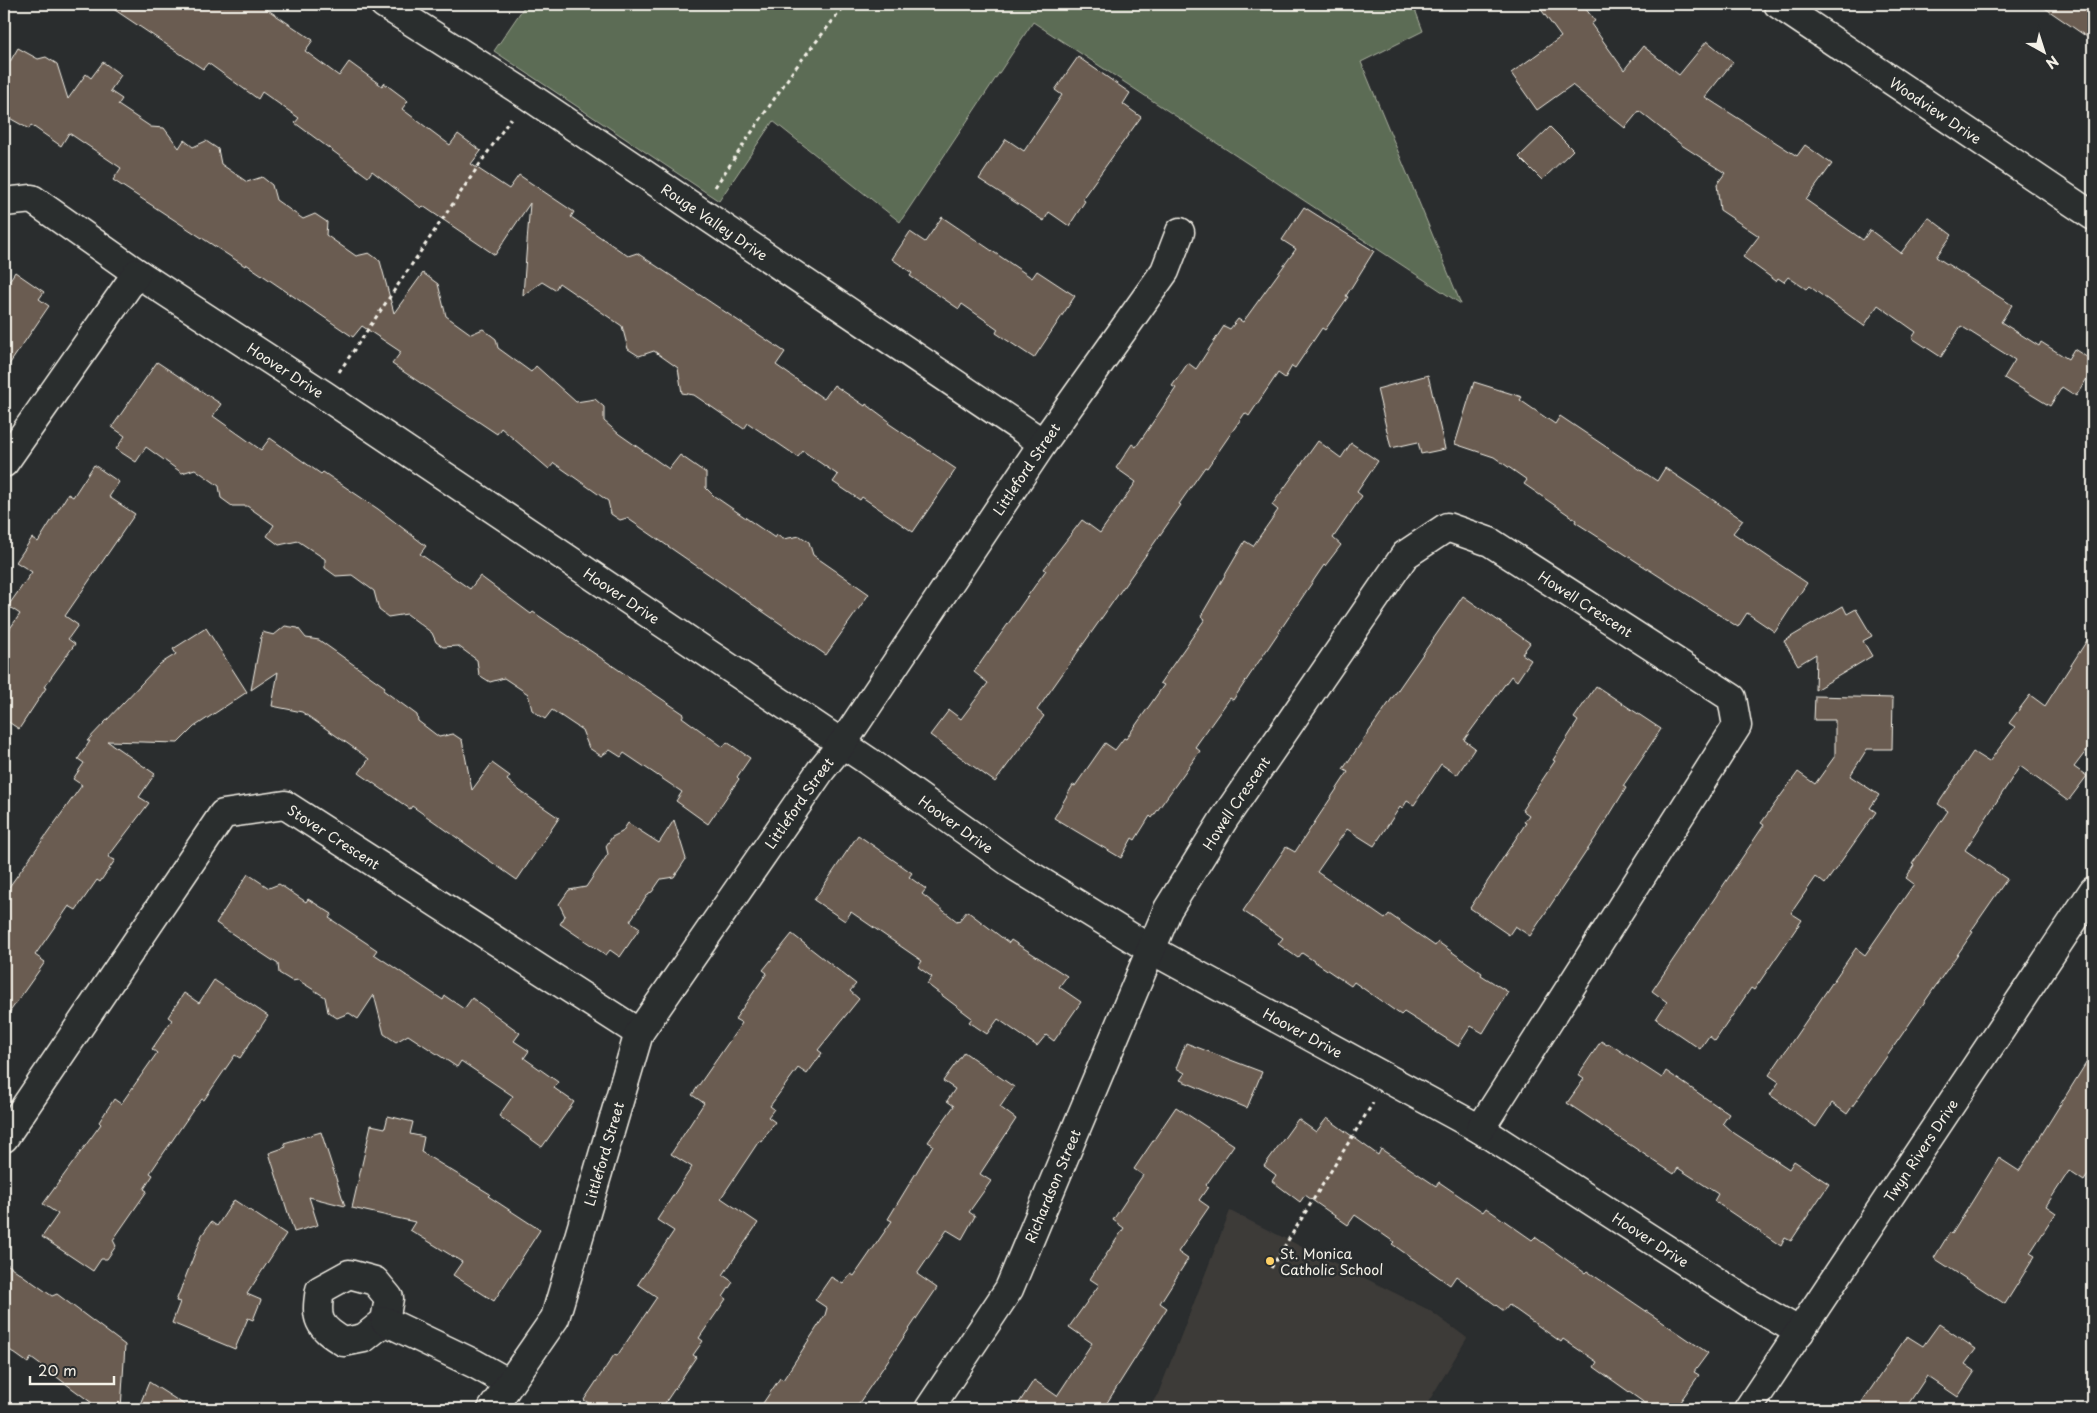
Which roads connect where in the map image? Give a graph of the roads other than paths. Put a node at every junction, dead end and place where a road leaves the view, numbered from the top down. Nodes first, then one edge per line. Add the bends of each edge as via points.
1 (384, 4) edge
2 (1778, 4) edge
3 (4, 202) edge
4 (2093, 216) edge
5 (1180, 232) dead end
6 (137, 273) junction
7 (1043, 443) junction
8 (4, 463) edge
9 (842, 744) junction
10 (2093, 891) edge
11 (1150, 949) junction
12 (639, 1033) junction
13 (1480, 1129) junction
14 (4, 1138) edge
15 (385, 1321) dead end
16 (1800, 1332) junction
17 (509, 1383) junction
18 (492, 1409) edge
19 (929, 1409) edge
20 (1748, 1409) edge

1 - 7 street, Rouge Valley Drive via 526,95
2 - 4 street, Woodview Drive
3 - 6 street, Hoover Drive via 32,199
5 - 7 street, Littleford Street via 1165,271
6 - 8 street
6 - 9 street, Hoover Drive
7 - 9 street, Littleford Street
9 - 11 street, Hoover Drive via 1015,866
9 - 12 street, Littleford Street
10 - 16 street, Twyn Rivers Drive
11 - 13 street, Hoover Drive
11 - 13 street, Howell Crescent via 1168,909 1224,819 1405,555 1447,527 1490,542 1732,698 1737,726
11 - 19 street, Richardson Street via 1009,1289
12 - 14 street, Stover Crescent via 285,804 223,814
12 - 17 street, Littleford Street via 556,1318
13 - 16 street, Hoover Drive via 1750,1304
15 - 17 street
16 - 20 street, Twyn Rivers Drive
17 - 18 street, Littleford Street

